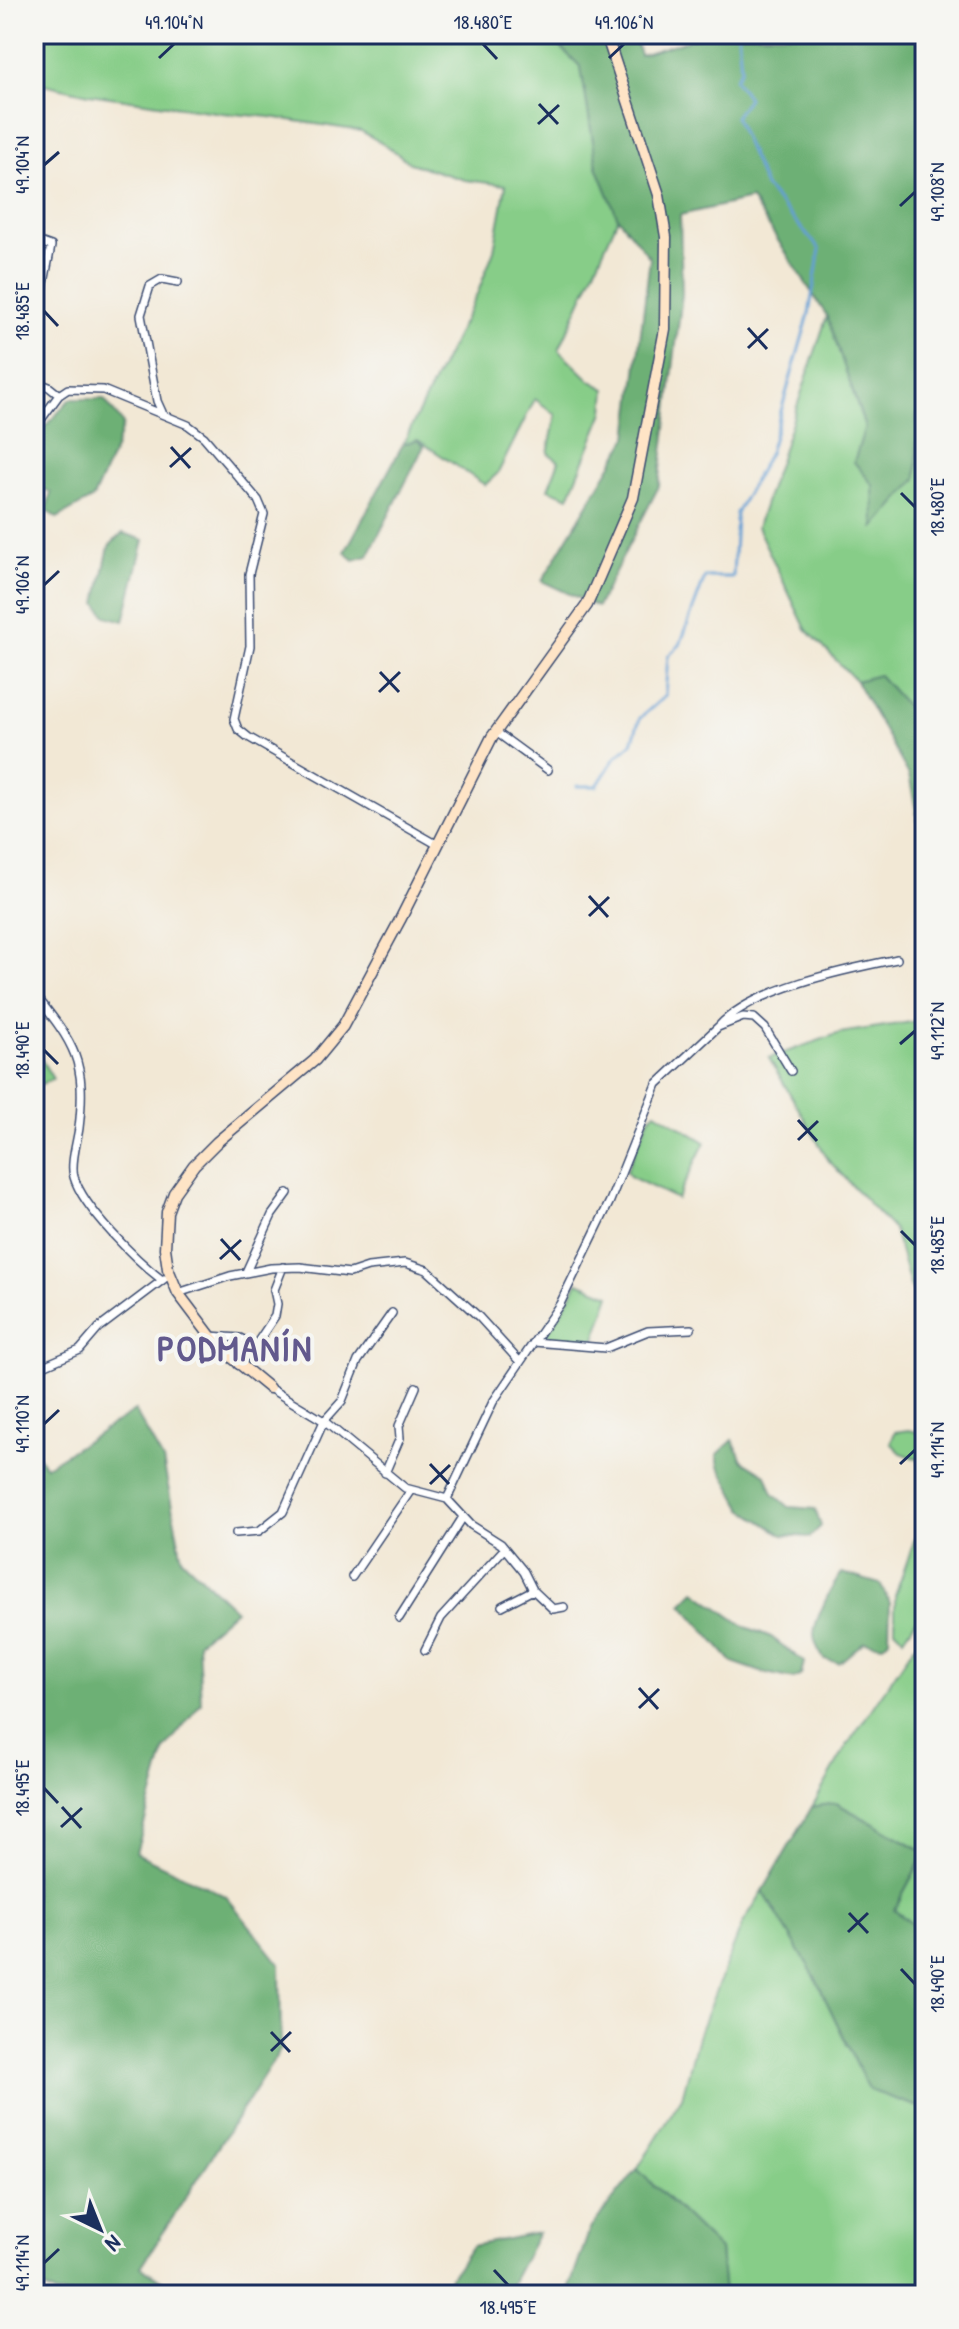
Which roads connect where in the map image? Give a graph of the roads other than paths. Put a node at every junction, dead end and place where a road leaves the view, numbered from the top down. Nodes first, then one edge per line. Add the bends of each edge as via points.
1 (606, 34) edge
2 (34, 240) edge
3 (178, 282) dead end
4 (34, 336) edge
5 (34, 381) edge
6 (59, 395) junction
7 (162, 412) junction
8 (34, 429) edge
9 (496, 732) junction
10 (548, 770) dead end
11 (438, 845) junction
12 (897, 959) dead end
13 (34, 993) edge
14 (718, 1027) junction
15 (791, 1071) dead end
16 (288, 1193) dead end
17 (283, 1267) junction
18 (246, 1272) junction
19 (166, 1278) junction
20 (178, 1293) junction
21 (392, 1313) dead end
22 (691, 1329) dead end
23 (209, 1336) junction
24 (534, 1342) junction
25 (255, 1346) junction
26 (520, 1362) junction
27 (238, 1365) junction
28 (34, 1382) edge
29 (416, 1387) dead end
30 (269, 1388) joint
31 (324, 1421) junction
32 (385, 1473) junction
33 (411, 1490) junction
34 (447, 1499) junction
35 (463, 1517) junction
36 (236, 1533) dead end
37 (504, 1549) junction
38 (352, 1577) dead end
39 (533, 1590) junction
40 (502, 1606) dead end
41 (564, 1607) dead end
42 (399, 1618) dead end
43 (425, 1650) dead end

1 - 9 street via 659,195 666,237 665,329 633,498 587,605
2 - 4 street via 51,246
3 - 7 street via 162,279 150,286 141,315
5 - 6 street
6 - 7 street via 68,389 103,390
6 - 8 street
7 - 11 street via 204,437 264,514 249,574 250,646 234,719 238,729
9 - 10 street
9 - 11 street
11 - 19 street via 333,1040 204,1154 174,1193 164,1236
12 - 14 street via 815,978 764,997
13 - 19 street via 79,1061 82,1103 73,1175 87,1202 118,1238
14 - 15 street via 754,1018
14 - 24 street via 657,1084 604,1214 560,1304
16 - 18 street
17 - 18 street
17 - 25 street via 274,1290 275,1316
17 - 26 street via 350,1273 405,1263 427,1270
18 - 20 street
19 - 20 street
19 - 28 street via 99,1328 80,1350 41,1367
20 - 23 street
21 - 31 street via 358,1361 342,1401
22 - 24 street via 648,1331 606,1348
23 - 25 street via 240,1338
23 - 27 street
24 - 26 street
25 - 27 street
26 - 34 street via 493,1402
27 - 30 street
29 - 32 street
30 - 31 street
31 - 32 street
31 - 36 street via 283,1512 259,1531
32 - 33 street
33 - 34 street
33 - 38 street
34 - 35 street
35 - 37 street
35 - 42 street
37 - 39 street
37 - 43 street via 441,1618
39 - 40 street
39 - 41 street via 553,1609

